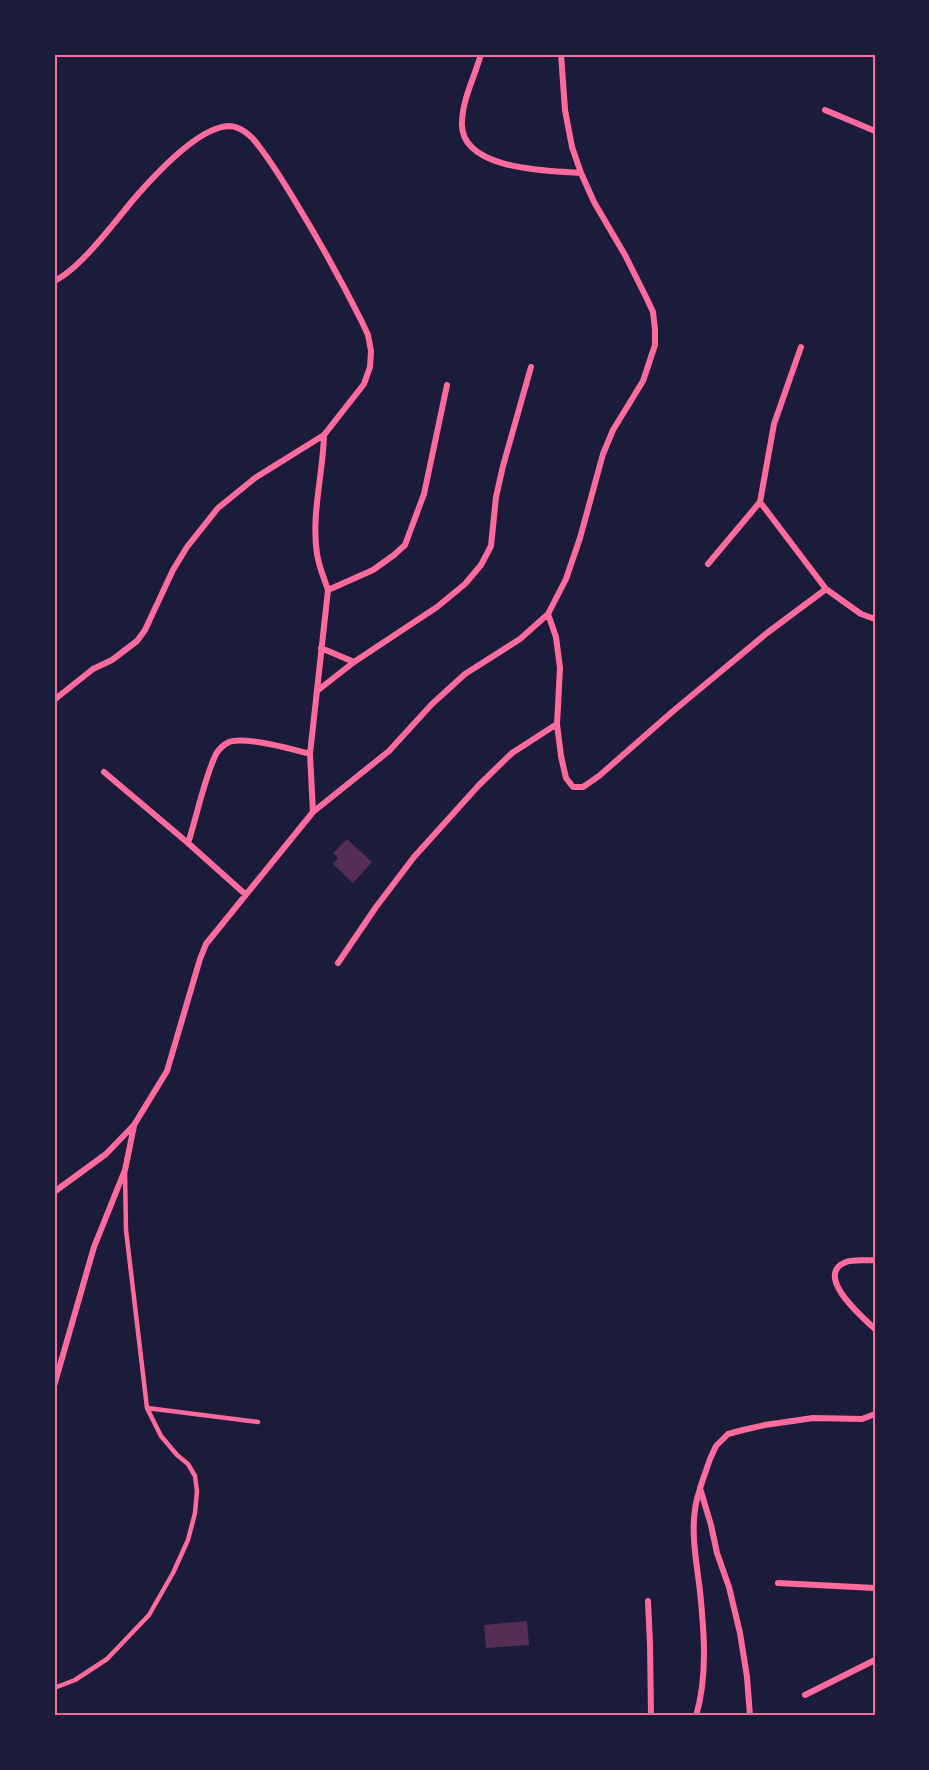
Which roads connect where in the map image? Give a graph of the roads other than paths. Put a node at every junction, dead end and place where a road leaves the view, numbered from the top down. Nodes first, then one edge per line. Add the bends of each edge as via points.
1 (481, 54) edge
2 (561, 54) edge
3 (825, 110) dead end
4 (875, 131) edge
5 (581, 173) junction
6 (54, 281) edge
7 (801, 347) dead end
8 (531, 367) dead end
9 (447, 386) dead end
10 (324, 435) junction
11 (760, 502) junction
12 (708, 564) dead end
13 (826, 589) junction
14 (328, 590) junction
15 (548, 614) junction
16 (875, 619) edge
17 (321, 648) junction
18 (354, 662) junction
19 (317, 691) junction
20 (54, 700) edge
21 (557, 724) junction
22 (310, 754) junction
23 (104, 772) dead end
24 (313, 812) junction
25 (188, 843) junction
26 (245, 894) junction
27 (338, 963) dead end
28 (134, 1125) junction
29 (125, 1170) junction
30 (54, 1191) edge
31 (875, 1260) edge
32 (875, 1329) edge
33 (54, 1386) edge
34 (147, 1408) junction
35 (875, 1414) edge
36 (258, 1422) dead end
37 (700, 1488) junction
38 (778, 1583) dead end
39 (875, 1588) edge
40 (648, 1601) dead end
41 (875, 1660) edge
42 (54, 1688) edge
43 (805, 1695) dead end
44 (651, 1716) edge
45 (696, 1716) edge
46 (750, 1716) edge

1 - 5 street via 462,120 465,141 479,153 518,168
2 - 5 street via 565,110
3 - 4 street
5 - 15 street via 653,312 655,345 643,381 603,454 566,579
6 - 10 street via 80,262 147,184 197,139 212,130 240,128 257,143 288,191 334,267 368,335 370,367 364,384
7 - 11 street via 774,424
8 - 18 street via 496,496 491,546 481,565 437,607
9 - 14 street via 424,494 405,545 373,570
10 - 14 street via 316,539
10 - 20 street via 255,478 218,508 187,547 137,641
11 - 12 street
11 - 13 street
13 - 16 street via 861,614
13 - 21 street via 583,786 573,787 566,778
14 - 17 street
15 - 21 street via 560,668
15 - 24 street via 520,639 459,679 389,751
17 - 18 street
17 - 19 street
18 - 19 street
19 - 22 street
21 - 27 street via 512,753 479,786 414,857
22 - 24 street
22 - 25 street via 248,740 220,748
23 - 25 street
24 - 26 street
25 - 26 street
26 - 28 street via 206,944 167,1071
28 - 29 street
28 - 30 street via 106,1154
29 - 33 street via 94,1247
29 - 34 lane via 126,1230
31 - 32 street via 848,1261 838,1266 834,1274 844,1297
34 - 36 lane
34 - 42 lane via 161,1436 195,1476 195,1513 188,1540 149,1615 107,1659 75,1680
35 - 37 street via 861,1419 813,1418 728,1434 716,1446
37 - 45 street via 693,1516 704,1643 703,1685
37 - 46 street via 740,1633
38 - 39 street
40 - 44 street
41 - 43 street

